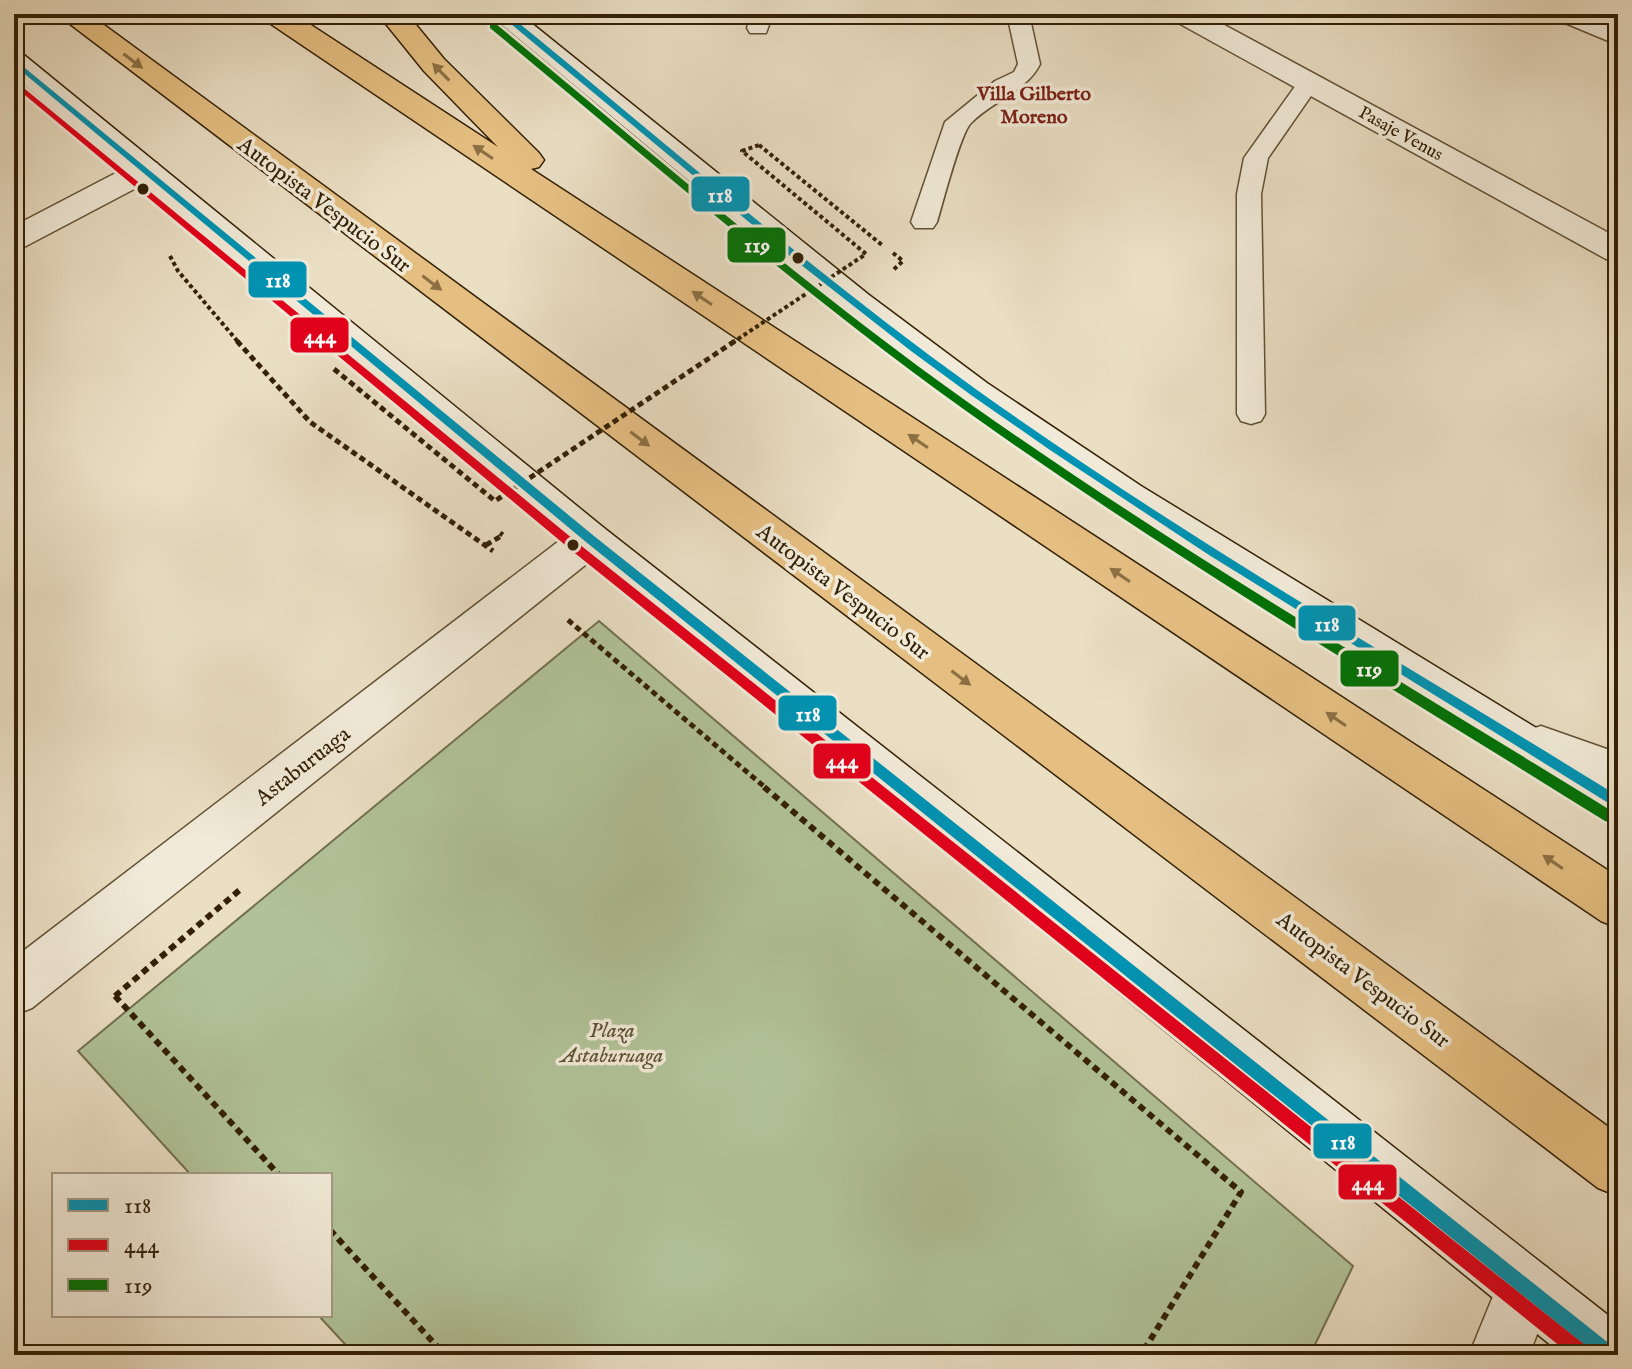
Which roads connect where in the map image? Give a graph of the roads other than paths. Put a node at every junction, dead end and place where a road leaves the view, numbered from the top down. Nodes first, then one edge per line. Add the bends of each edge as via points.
1 (71, 14) edge
2 (275, 14) edge
3 (392, 14) edge
4 (503, 14) edge
5 (1018, 14) edge
6 (1183, 14) edge
7 (1568, 14) edge
8 (1618, 37) edge
9 (14, 61) edge
10 (1309, 83) junction
11 (146, 170) junction
12 (924, 222) dead end
13 (595, 227) junction
14 (14, 239) edge
15 (1618, 252) edge
16 (1251, 414) dead end
17 (590, 539) junction
18 (1502, 730) junction
19 (1618, 773) edge
20 (1618, 803) edge
21 (1618, 905) edge
22 (14, 990) edge
23 (1618, 1168) edge
24 (1526, 1288) junction
25 (1499, 1355) edge
26 (1610, 1355) edge

1 -> 23 highway, Autopista Vespucio Sur
13 -> 2 highway
13 -> 3 highway via 434,65
4 - 18 main road via 974,392 1127,496
5 - 12 lane via 1029,64 1023,76 957,122
6 - 10 main road, Pasaje Venus
7 - 8 main road
9 - 11 main road
10 - 15 main road, Pasaje Venus
10 - 16 lane via 1256,158 1249,194
11 - 14 main road
11 - 17 main road
21 -> 13 highway
17 - 22 main road, Astaburuaga
17 - 24 main road
18 - 19 main road
18 - 20 main road
24 - 25 main road
24 - 26 main road

